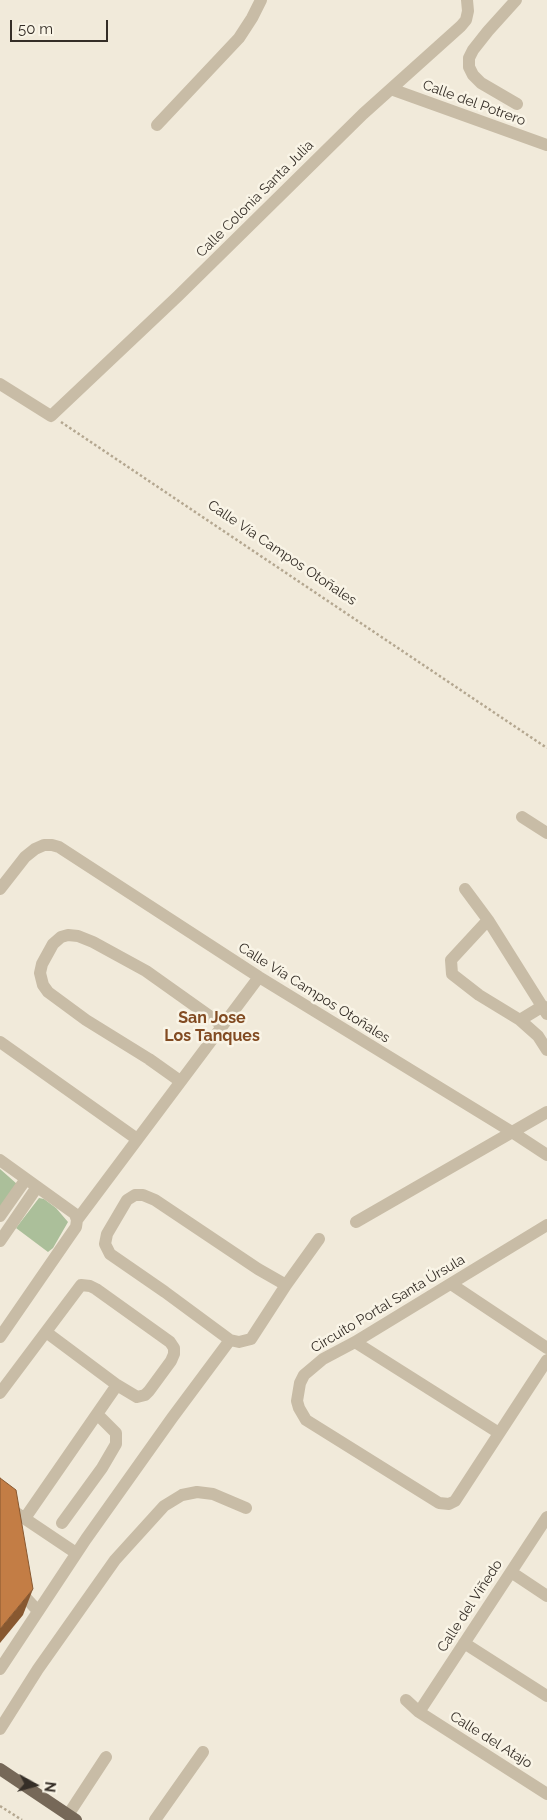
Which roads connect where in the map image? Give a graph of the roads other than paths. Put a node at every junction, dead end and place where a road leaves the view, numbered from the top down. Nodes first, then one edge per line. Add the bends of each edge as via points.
1 (261, 0) edge
2 (467, 0) edge
3 (516, 0) edge
4 (390, 89) junction
5 (517, 104) dead end
6 (157, 126) dead end
7 (547, 145) edge
8 (0, 384) edge
9 (522, 817) dead end
10 (547, 832) edge
11 (5, 873) edge
12 (0, 889) edge
13 (465, 889) dead end
14 (488, 920) junction
15 (259, 977) junction
16 (545, 1010) edge
17 (520, 1020) junction
18 (222, 1025) junction
19 (0, 1042) edge
20 (547, 1050) edge
21 (180, 1081) junction
22 (547, 1112) edge
23 (512, 1132) junction
24 (137, 1139) junction
25 (547, 1155) edge
26 (0, 1160) edge
27 (26, 1179) junction
28 (38, 1187) junction
29 (0, 1216) edge
30 (77, 1220) junction
31 (356, 1222) dead end
32 (545, 1229) edge
33 (319, 1238) dead end
34 (0, 1241) edge
35 (451, 1284) junction
36 (286, 1285) junction
37 (46, 1332) junction
38 (0, 1337) edge
39 (230, 1340) junction
40 (355, 1342) junction
41 (547, 1348) edge
42 (547, 1360) edge
43 (117, 1385) junction
44 (0, 1393) edge
45 (97, 1414) junction
46 (499, 1433) junction
47 (0, 1502) edge
48 (246, 1508) dead end
49 (22, 1516) junction
50 (547, 1517) edge
51 (62, 1523) dead end
52 (14, 1529) edge
53 (76, 1553) junction
54 (511, 1572) junction
55 (19, 1576) edge
56 (547, 1596) edge
57 (38, 1611) junction
58 (464, 1644) junction
59 (0, 1669) edge
60 (547, 1696) edge
61 (406, 1700) dead end
62 (419, 1712) junction
63 (0, 1729) edge
64 (203, 1752) dead end
65 (106, 1758) dead end
66 (0, 1769) edge
67 (547, 1794) edge
68 (72, 1817) edge
69 (155, 1820) edge

1 - 6 street via 239,38
2 - 4 street, Calle Colonia Santa Julia via 468,12 461,26
3 - 5 street via 474,50 469,58 469,67 481,83
4 - 7 street, Calle del Potrero
4 - 8 street, Calle Colonia Santa Julia via 52,416
9 - 10 street
11 - 12 street
11 - 15 street, Calle Vía Campos Otoñales via 35,849 52,845 68,852
13 - 14 street
14 - 16 street
14 - 17 street via 451,960 452,974
15 - 18 street
15 - 23 street, Calle Vía Campos Otoñales
16 - 17 street
17 - 20 street via 538,1036
18 - 21 street
18 - 21 street via 146,971 93,942 68,934 54,944 40,973 48,992
19 - 24 street
21 - 24 street
22 - 23 street
23 - 25 street, Calle Vía Campos Otoñales
23 - 31 street
24 - 30 street
26 - 27 street
27 - 28 street
27 - 29 street
28 - 30 street via 75,1214
28 - 34 street
30 - 38 street via 69,1237
32 - 35 street, Circuito Portal Santa Úrsula
33 - 36 street
35 - 40 street, Circuito Portal Santa Úrsula
35 - 41 street
36 - 39 street via 251,1339 244,1342
36 - 39 street via 155,1200 139,1194 131,1196 107,1234 105,1244 110,1254
37 - 43 street
37 - 43 street via 78,1287 84,1285 96,1289 170,1342 174,1348 171,1362 145,1395 134,1395
37 - 44 street
39 - 53 street
40 - 46 street
40 - 46 street, Circuito Portal Santa Úrsula via 323,1359 304,1375 297,1392 299,1408 306,1420 439,1503 448,1504 455,1501
42 - 46 street, Circuito Portal Santa Úrsula
43 - 45 street
45 - 49 street
45 - 51 street via 116,1433 116,1444
47 - 49 street
48 - 63 street via 213,1494 197,1492 182,1495 164,1506 114,1560 38,1668
49 - 52 street
49 - 53 street
50 - 54 street, Calle del Viñedo
53 - 57 street
54 - 56 street
54 - 58 street, Calle del Viñedo
55 - 57 street via 26,1598
57 - 59 street
58 - 60 street
58 - 62 street, Calle del Viñedo
61 - 62 street, Calle del Atajo
62 - 67 street, Calle del Atajo
64 - 69 street
65 - 68 street
66 - 68 main road

